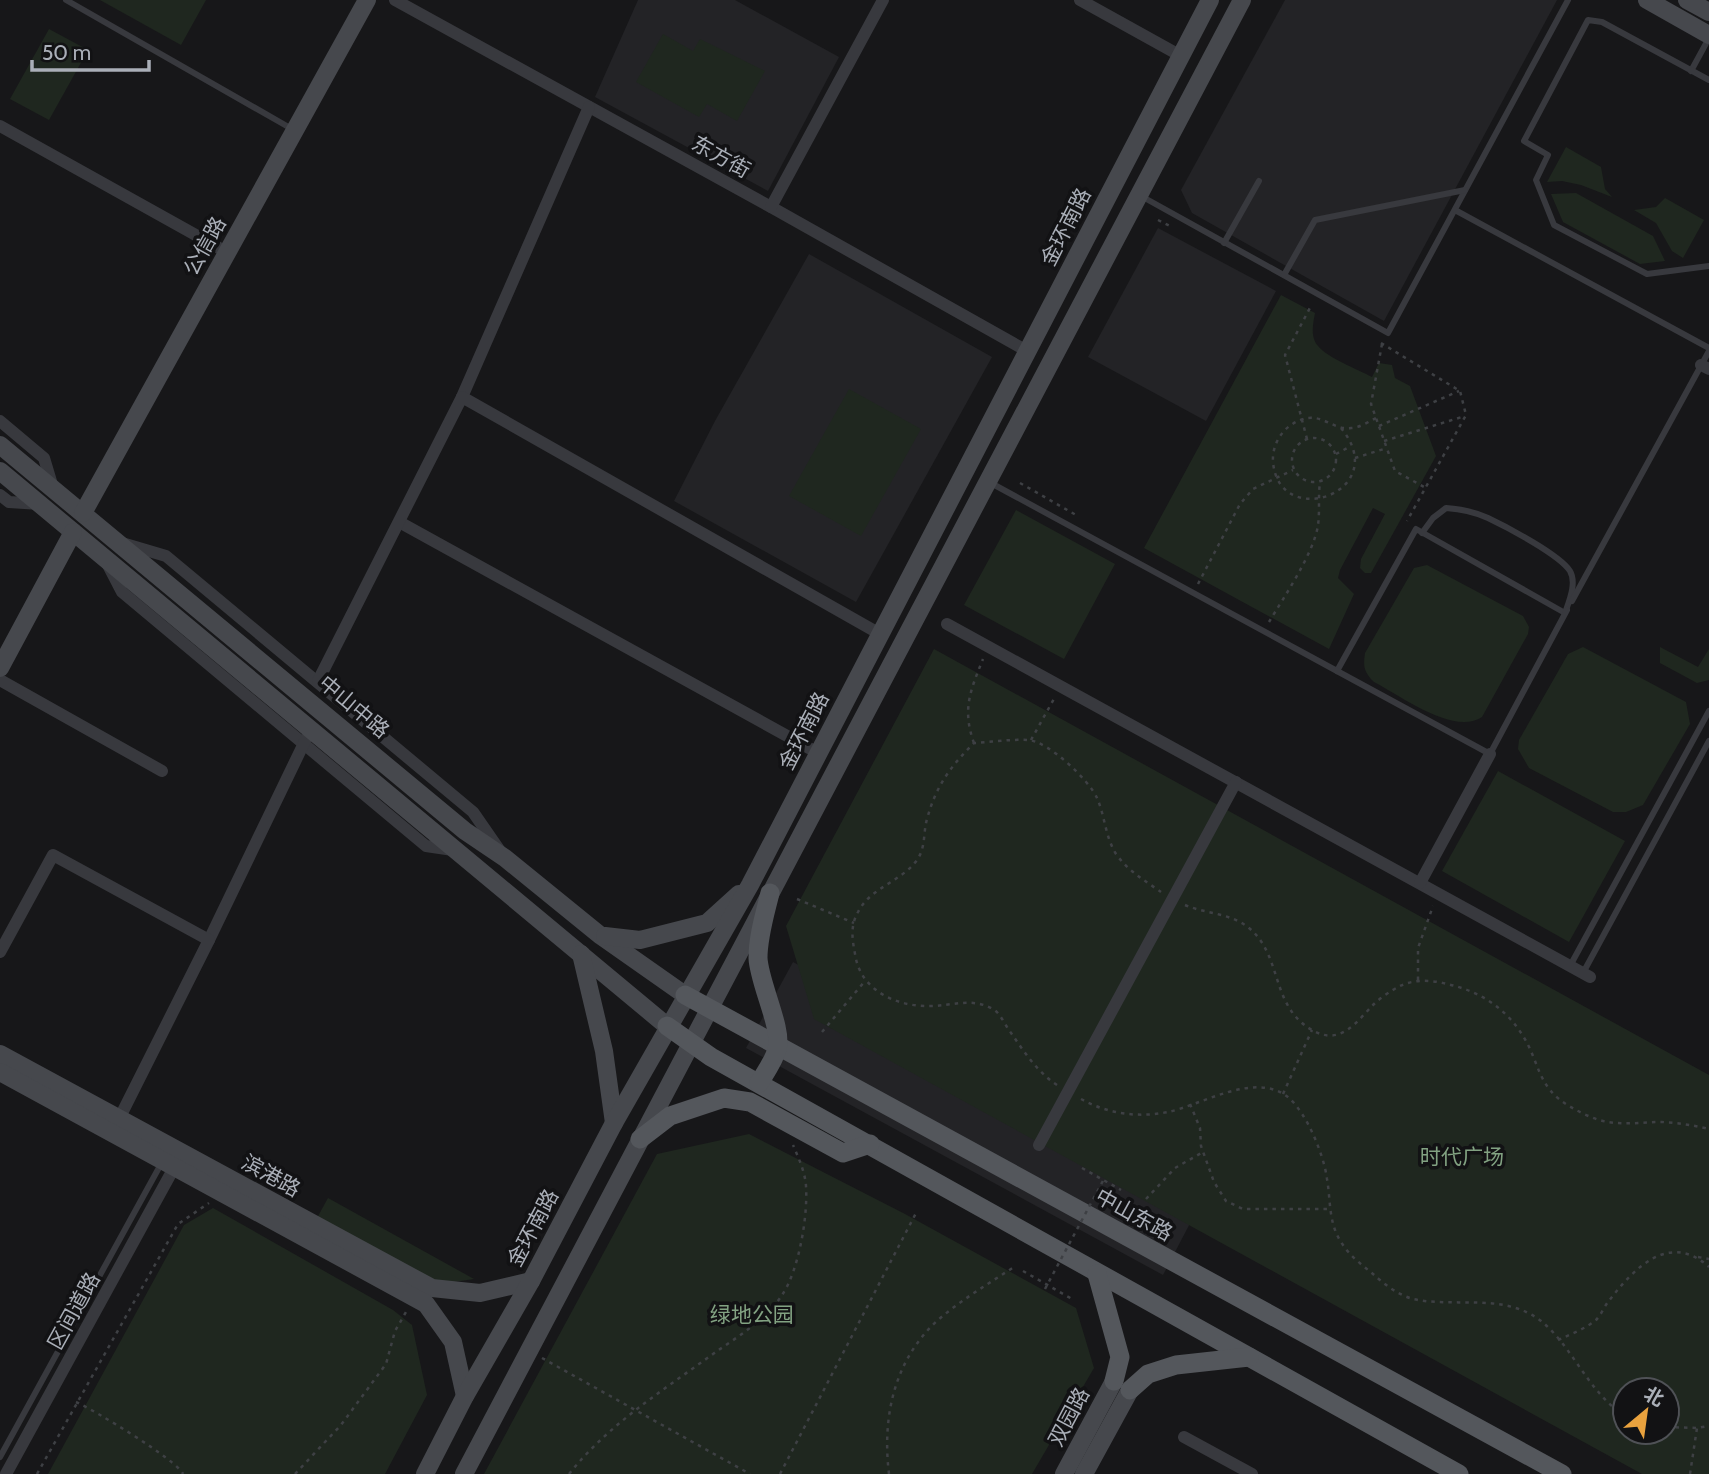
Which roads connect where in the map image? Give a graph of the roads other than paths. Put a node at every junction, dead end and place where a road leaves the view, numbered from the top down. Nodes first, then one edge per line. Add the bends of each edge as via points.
1 (66, 0) edge
2 (367, 0) edge
3 (395, 0) edge
4 (883, 0) edge
5 (1080, 0) edge
6 (1210, 0) edge
7 (1242, 0) edge
8 (1568, 0) edge
9 (1647, 0) edge
10 (1687, 0) edge
11 (1709, 12) edge
12 (1709, 36) edge
13 (1181, 56) junction
14 (1691, 71) junction
15 (1709, 80) edge
16 (589, 107) junction
17 (0, 126) edge
18 (295, 130) junction
19 (1259, 181) dead end
20 (1465, 190) junction
21 (1139, 195) junction
22 (771, 207) junction
23 (1455, 210) junction
24 (1224, 243) junction
25 (228, 253) junction
26 (1709, 266) edge
27 (1284, 275) junction
28 (1709, 349) edge
29 (1027, 351) junction
30 (1705, 367) edge
31 (462, 397) junction
32 (0, 421) edge
33 (0, 444) edge
34 (0, 471) edge
35 (988, 482) junction
36 (53, 488) junction
37 (0, 495) edge
38 (40, 505) junction
39 (83, 513) junction
40 (401, 523) junction
41 (73, 532) junction
42 (1422, 533) junction
43 (118, 542) junction
44 (105, 558) junction
45 (1565, 613) junction
46 (947, 624) dead end
47 (880, 634) junction
48 (290, 658) junction
49 (262, 660) junction
50 (0, 668) edge
51 (1337, 671) junction
52 (0, 680) edge
53 (318, 681) junction
54 (238, 687) junction
55 (261, 688) junction
56 (1709, 711) edge
57 (307, 736) junction
58 (1709, 741) edge
59 (818, 753) junction
60 (1490, 754) junction
61 (162, 771) dead end
62 (426, 774) junction
63 (405, 780) junction
64 (1236, 782) junction
65 (404, 807) junction
66 (384, 810) junction
67 (455, 850) junction
68 (505, 858) junction
69 (1420, 883) junction
70 (750, 885) junction
71 (771, 893) junction
72 (601, 936) junction
73 (209, 940) junction
74 (0, 952) edge
75 (581, 954) junction
76 (1570, 966) junction
77 (1586, 975) joint
78 (685, 995) junction
79 (709, 1009) junction
80 (667, 1026) junction
81 (691, 1042) junction
82 (778, 1048) junction
83 (0, 1054) edge
84 (0, 1072) edge
85 (759, 1083) junction
86 (119, 1119) junction
87 (614, 1123) junction
88 (640, 1139) junction
89 (870, 1144) junction
90 (1039, 1145) dead end
91 (169, 1162) junction
92 (1097, 1274) junction
93 (531, 1281) junction
94 (1249, 1357) junction
95 (1122, 1385) junction
96 (464, 1396) junction
97 (1184, 1437) dead end
98 (0, 1457) edge
99 (6, 1474) edge
100 (425, 1474) edge
101 (464, 1474) edge
102 (1064, 1474) edge
103 (1084, 1474) edge
104 (1252, 1474) edge
105 (1459, 1474) edge
106 (1562, 1474) edge

1 - 18 lane
2 - 18 main road, 公信路
3 - 16 street, 东方街
4 - 22 street
5 - 13 street
6 - 13 main road, 金环南路
7 - 21 main road
8 - 20 lane
9 - 12 main road
10 - 11 main road
12 - 14 lane
13 - 29 main road, 金环南路
14 - 15 lane
14 - 26 lane via 1602,22 1588,20 1524,141 1548,155 1536,180 1555,226 1647,274
16 - 22 street, 东方街
16 - 31 street
17 - 25 street
18 - 25 main road, 公信路
19 - 24 lane
20 - 23 lane
20 - 27 lane via 1315,220
21 - 24 lane
21 - 35 main road
22 - 29 street, 东方街
23 - 27 lane via 1388,333
23 - 28 lane
24 - 27 lane
25 - 39 main road, 公信路
28 - 30 lane
29 - 47 main road, 金环南路
30 - 45 lane
31 - 40 street
31 - 47 street
32 - 36 street via 44,458
33 - 36 main road, 中山中路
34 - 38 main road
35 - 51 lane
35 - 71 main road
36 - 39 main road, 中山中路
37 - 38 street via 9,502
38 - 41 main road
39 - 43 main road, 中山中路
40 - 53 street
40 - 59 street
41 - 44 main road
41 - 50 main road
42 - 45 lane
42 - 45 lane via 1446,508 1487,517 1560,559 1571,573 1572,591
42 - 51 lane via 1416,529
43 - 48 street via 166,556
43 - 49 main road, 中山中路
44 - 54 street via 122,592
44 - 55 main road
45 - 60 lane
46 - 64 street
47 - 59 main road, 金环南路
48 - 49 street
48 - 53 street
49 - 63 main road, 中山中路
51 - 60 lane
52 - 61 street
53 - 62 street
54 - 55 street
54 - 57 street
55 - 57 main road
56 - 76 lane
57 - 65 main road
57 - 66 street
57 - 73 street
58 - 77 lane
59 - 70 main road, 金环南路
60 - 69 street
62 - 63 street
62 - 68 street via 473,812
63 - 68 main road, 中山中路
64 - 69 street
64 - 90 street
65 - 66 street
65 - 67 main road
66 - 67 street via 426,846
67 - 75 main road
68 - 72 main road, 中山中路
69 - 76 street
70 - 72 main road via 707,923 640,940
70 - 78 main road, 金环南路
71 - 79 main road
71 - 82 main road via 758,959
72 - 78 main road, 中山中路
73 - 74 street via 53,855
73 - 86 street
75 - 80 main road
75 - 87 main road via 604,1051
76 - 77 street
78 - 79 main road, 中山东路
78 - 80 main road, 金环南路
79 - 81 main road
79 - 82 main road, 中山东路
80 - 81 main road
80 - 87 main road, 金环南路
81 - 85 main road
81 - 88 main road
82 - 85 main road
82 - 106 main road, 中山东路
83 - 86 main road, 滨港路
84 - 91 main road, 滨港路
85 - 89 main road
86 - 93 main road, 滨港路 via 432,1288 480,1293
87 - 93 main road, 金环南路
88 - 89 main road via 670,1116 724,1098 750,1102 843,1153
88 - 101 main road
89 - 92 main road
91 - 96 main road, 滨港路 via 426,1304 453,1342
91 - 98 lane
91 - 99 street, 区间道路
92 - 94 main road
92 - 95 main road via 1120,1357
93 - 96 main road, 金环南路
94 - 95 main road via 1176,1365
94 - 105 main road
95 - 102 main road, 双园路
95 - 103 main road, 双园路
96 - 100 main road, 金环南路
97 - 104 street

